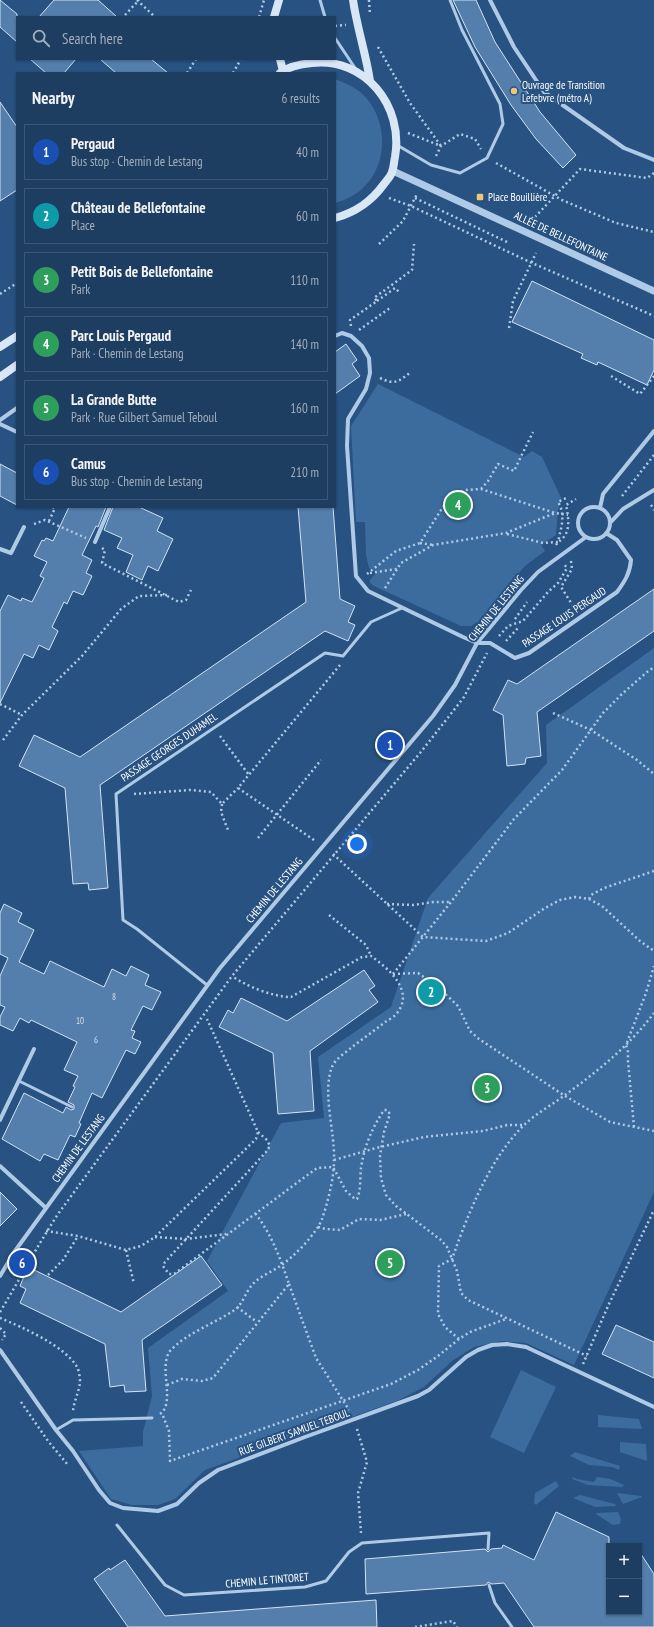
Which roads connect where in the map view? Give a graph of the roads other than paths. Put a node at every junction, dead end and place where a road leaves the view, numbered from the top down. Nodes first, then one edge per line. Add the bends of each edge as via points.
1 (278, 0) edge
2 (320, 0) edge
3 (353, 0) edge
4 (450, 0) edge
5 (490, 0) edge
6 (274, 16) edge
7 (325, 16) edge
8 (336, 40) edge
9 (280, 60) edge
10 (281, 72) edge
11 (358, 73) junction
12 (370, 81) junction
13 (397, 145) junction
14 (654, 160) edge
15 (392, 171) junction
16 (336, 218) edge
17 (654, 291) edge
18 (336, 336) edge
19 (16, 337) edge
20 (0, 347) edge
21 (16, 366) edge
22 (0, 377) edge
23 (16, 409) edge
24 (0, 420) edge
25 (0, 424) edge
26 (654, 431) edge
27 (16, 432) edge
28 (654, 490) edge
29 (110, 508) edge
30 (600, 508) junction
31 (610, 522) junction
32 (24, 528) road end
33 (606, 533) junction
34 (586, 537) junction
35 (95, 542) road end
36 (0, 549) edge
37 (402, 608) junction
38 (477, 643) junction
39 (207, 985) junction
40 (34, 1049) dead end
41 (19, 1081) junction
42 (72, 1107) dead end
43 (0, 1120) edge
44 (0, 1166) edge
45 (46, 1208) junction
46 (0, 1276) edge
47 (0, 1350) edge
48 (654, 1407) edge
49 (152, 1418) road end
50 (56, 1430) junction
51 (117, 1525) dead end
52 (488, 1549) dead end
53 (489, 1585) dead end
54 (512, 1627) edge

1 - 6 main road
2 - 7 lane
3 - 12 main road
4 - 13 lane via 462,30 500,104 503,124 487,158 460,172 431,165
5 - 14 street via 514,47 544,92 620,146
8 - 11 lane
9 - 10 main road
10 - 11 main road via 301,64 318,62 339,65
11 - 12 main road
12 - 13 main road via 391,110
13 - 15 main road
15 - 16 main road via 377,194 364,205
15 - 17 street, ALLÉE DE BELLEFONTAINE
18 - 37 street, PASSAGE LOUIS PERGAUD via 342,333 351,336 362,346 369,358 370,373 366,389 348,419 347,446 356,576 368,591
19 - 20 main road
21 - 22 main road
23 - 24 street
25 - 27 street
26 - 30 street via 603,494
28 - 31 street via 623,509
29 - 35 street
30 - 31 street via 606,512
30 - 34 street via 587,508 579,515 578,527
31 - 33 street
32 - 36 street via 11,553
33 - 34 street via 596,539
33 - 38 street, PASSAGE LOUIS PERGAUD via 617,540 631,560 626,580 617,592 529,653 515,658 490,643
34 - 38 street, CHEMIN DE LESTANG via 538,572
37 - 38 street, PASSAGE LOUIS PERGAUD
37 - 39 lane, PASSAGE GEORGES DUHAMEL via 371,622 343,656 325,653 116,794 123,920
38 - 39 street, CHEMIN DE LESTANG via 446,700
39 - 45 street, CHEMIN DE LESTANG
40 - 41 street
41 - 42 lane
41 - 43 street
44 - 45 street
45 - 46 street, CHEMIN DE LESTANG
47 - 50 street, RUE GILBERT SAMUEL TEBOUL
48 - 50 street, RUE GILBERT SAMUEL TEBOUL via 526,1347 492,1345 466,1357 441,1380 418,1396 218,1470 199,1483 177,1504 158,1511 123,1508 110,1503
49 - 50 lane via 73,1420
51 - 52 lane, CHEMIN LE TINTORET via 165,1585 184,1595 305,1587 326,1581 349,1552 362,1543 489,1533
53 - 54 lane via 495,1603

